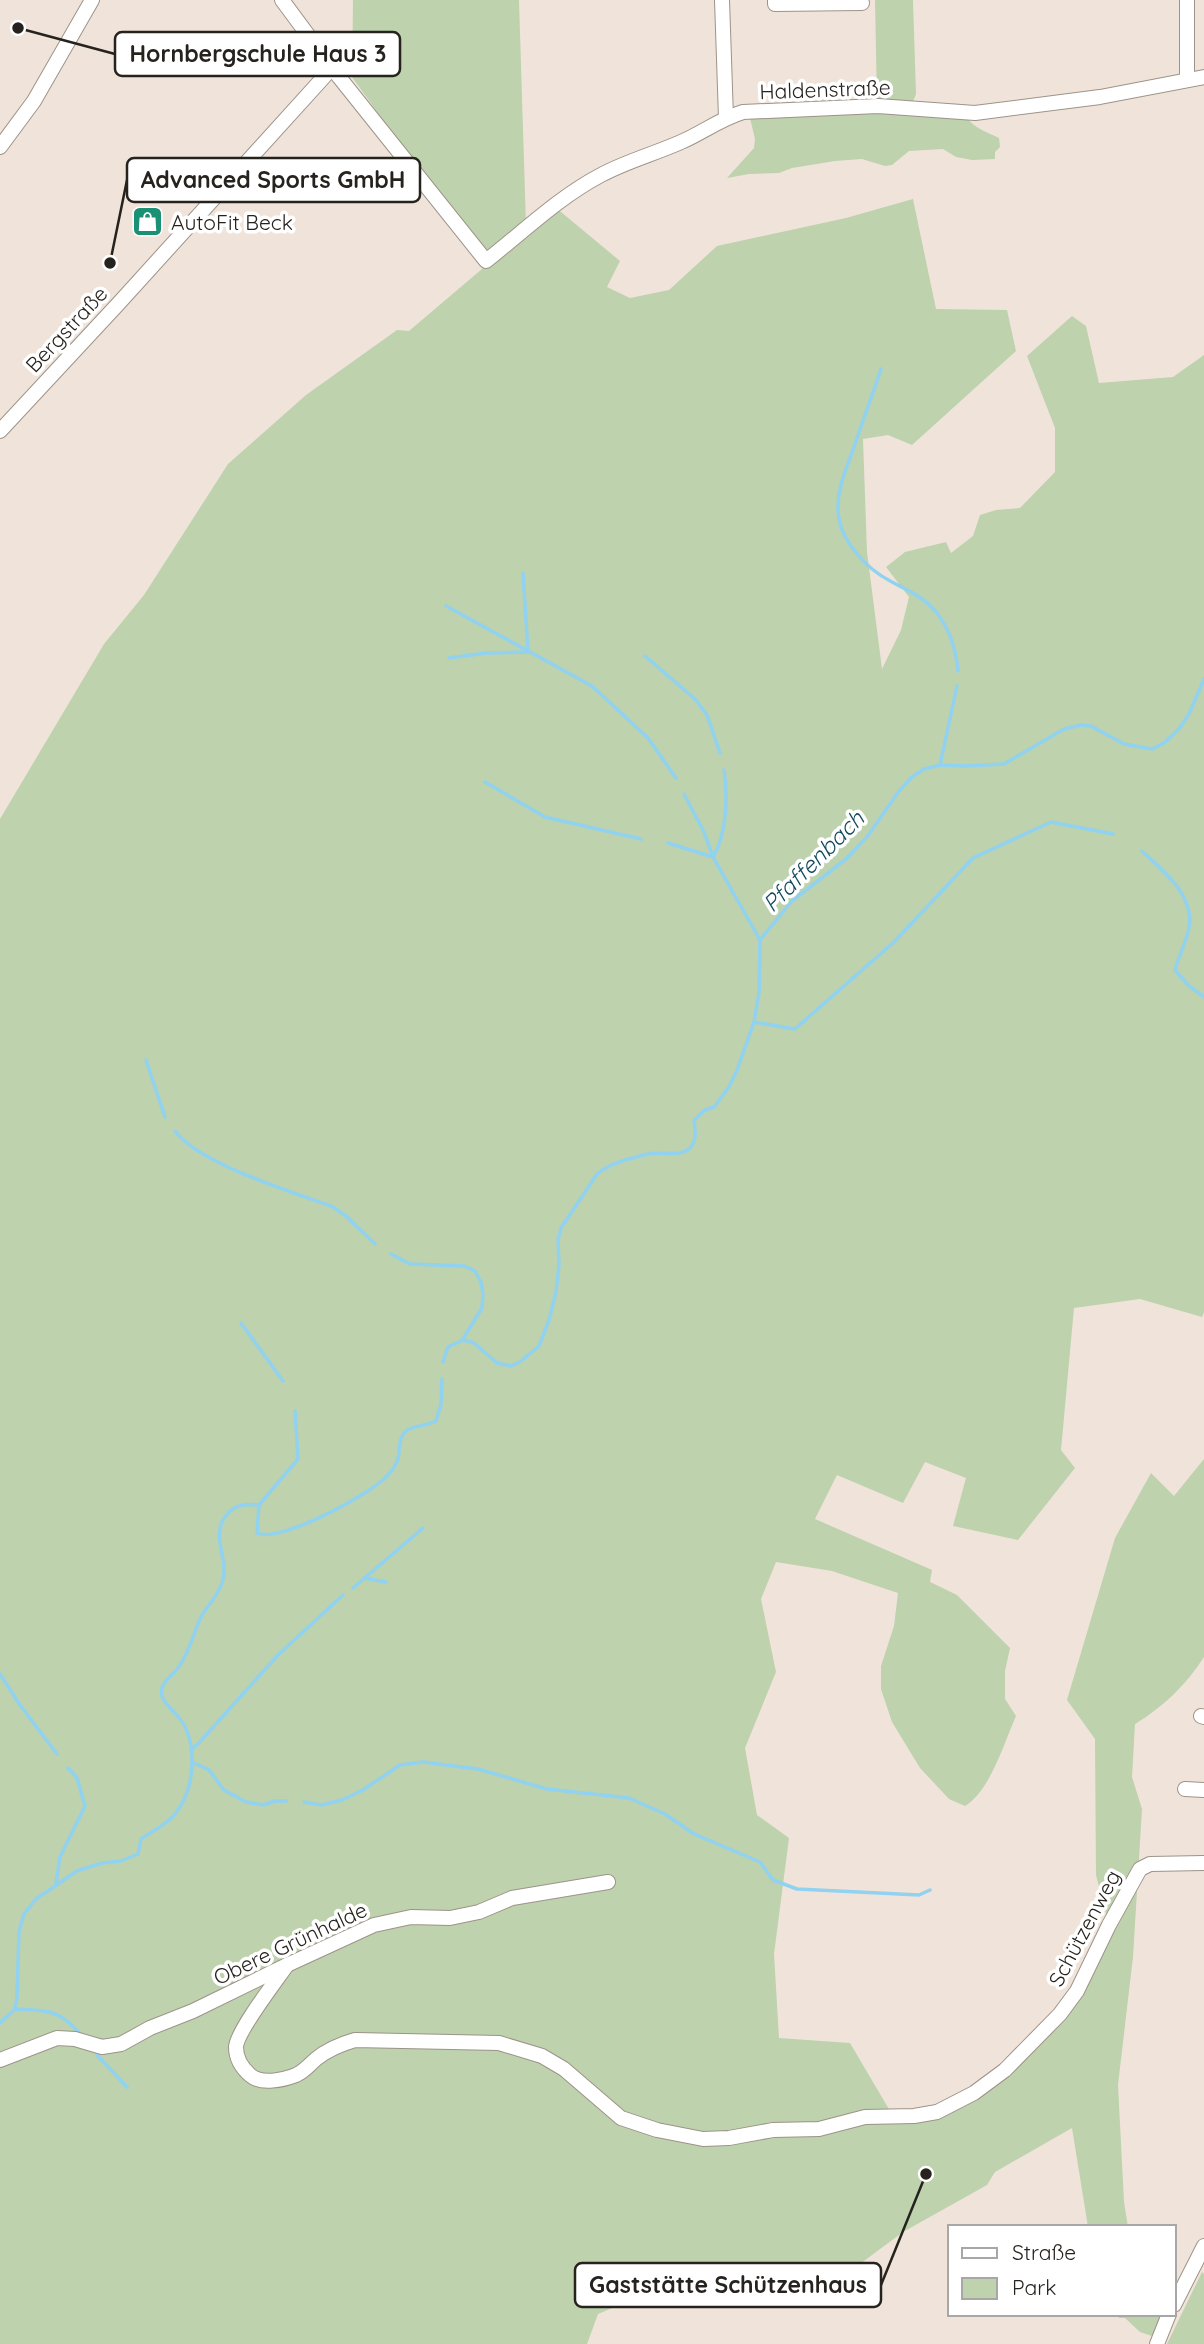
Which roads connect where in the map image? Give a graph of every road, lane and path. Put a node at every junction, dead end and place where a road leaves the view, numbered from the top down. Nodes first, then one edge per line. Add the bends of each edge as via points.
1 (92, 0) edge
2 (282, 0) edge
3 (722, 0) edge
4 (775, 0) edge
5 (1187, 0) edge
6 (862, 3) dead end
7 (332, 68) junction
8 (1204, 77) edge
9 (1187, 79) junction
10 (726, 118) junction
11 (0, 147) edge
12 (0, 431) edge
13 (1185, 1789) dead end
14 (1204, 1790) edge
15 (1204, 1863) edge
16 (608, 1882) dead end
17 (287, 1965) junction
18 (0, 2060) edge
19 (1204, 2246) edge
20 (1199, 2269) edge
21 (1176, 2302) edge
22 (1169, 2316) edge
23 (1157, 2344) edge

1 - 11 street via 34,101
2 - 7 street
3 - 10 street
4 - 6 street via 775,4
5 - 9 street
7 - 10 street, Haldenstraße via 486,261 599,176 682,142
7 - 12 street, Bergstraße
8 - 9 street, Haldenstraße
9 - 10 street, Haldenstraße via 1100,97 975,114 878,106 743,112
13 - 14 street
15 - 17 street, Schützenweg via 1150,1864 1140,1869 1077,1991 1060,2014 1005,2070 974,2093 937,2112 864,2117 819,2129 703,2139 657,2130 621,2118 553,2062 499,2043 355,2040 335,2046 293,2076 254,2079 240,2064 236,2046
16 - 17 street, Obere Grünhalde via 512,1898 450,1918 411,1917 374,1924
17 - 18 street, Obere Grünhalde via 121,2043 102,2047 57,2038
19 - 20 street
20 - 21 street
22 - 23 street

